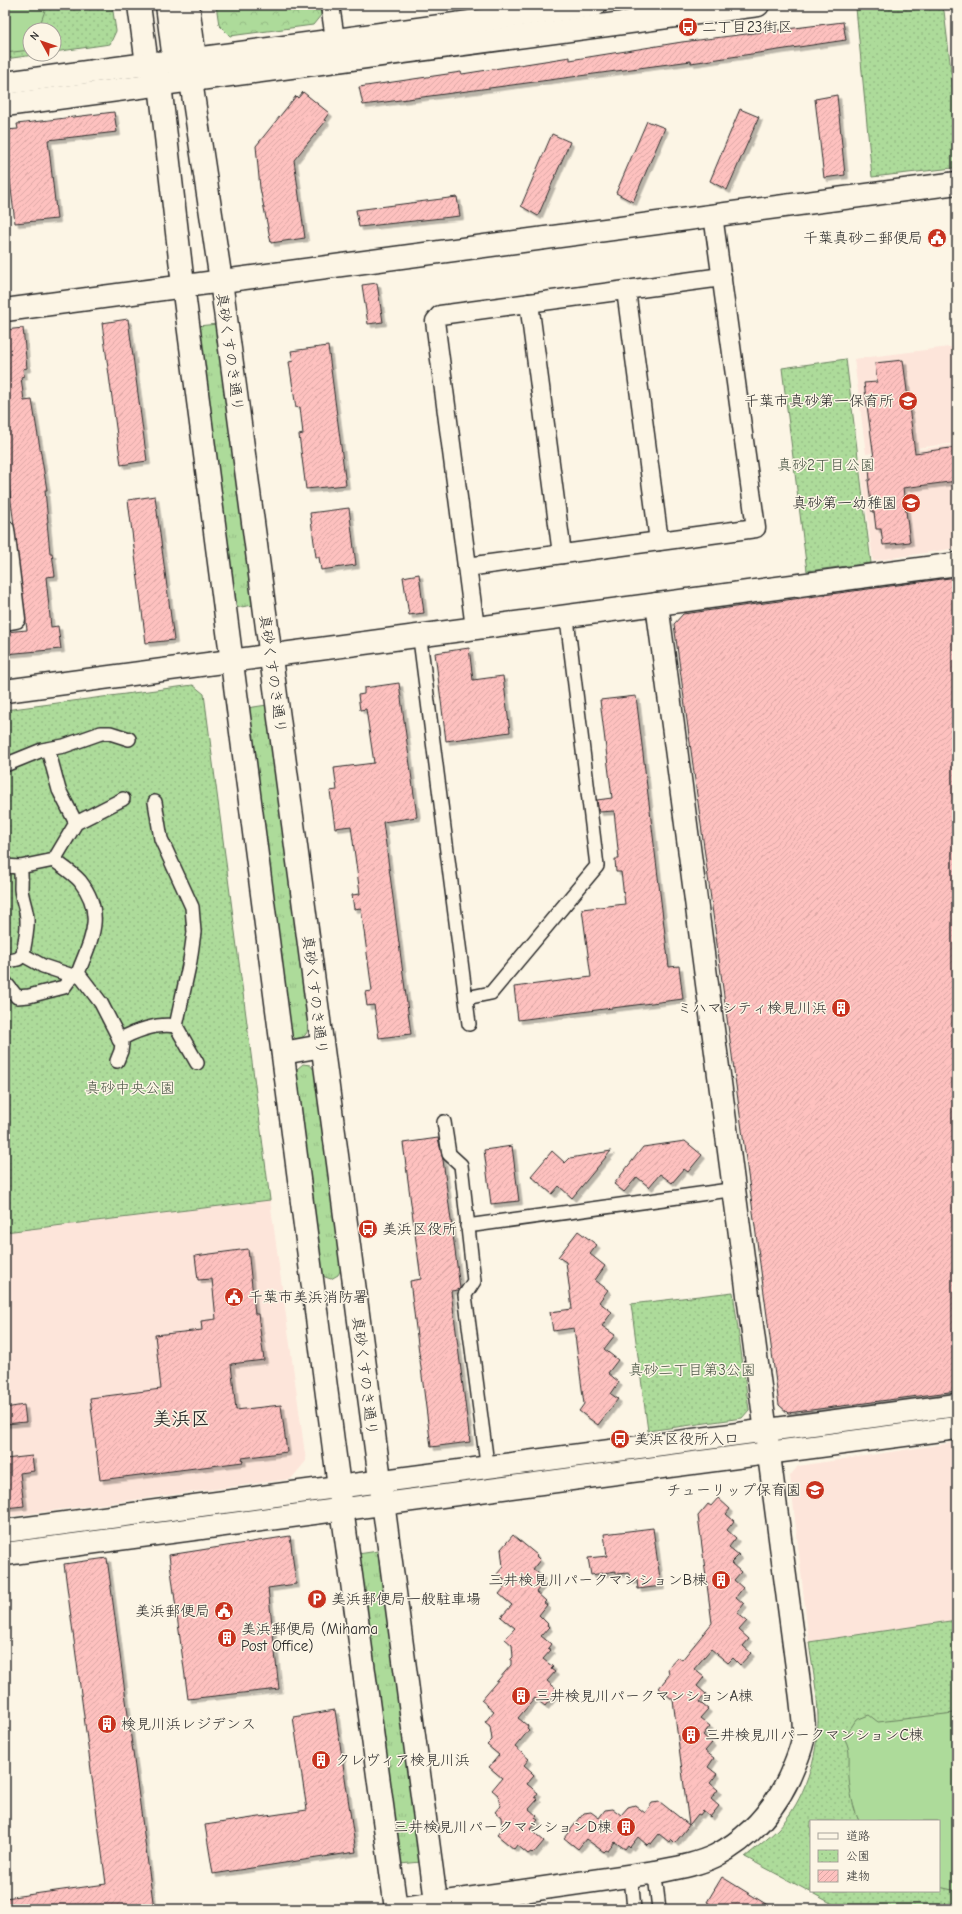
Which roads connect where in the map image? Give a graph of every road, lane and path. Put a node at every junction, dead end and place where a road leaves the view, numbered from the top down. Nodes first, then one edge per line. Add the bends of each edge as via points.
1 (138, 5) edge
2 (188, 5) edge
3 (330, 5) edge
4 (758, 5) edge
5 (583, 6) edge
6 (169, 15) edge
7 (581, 28) junction
8 (335, 39) junction
9 (185, 60) junction
10 (147, 64) junction
11 (191, 81) junction
12 (5, 83) edge
13 (160, 84) junction
14 (5, 105) edge
15 (957, 183) edge
16 (713, 215) junction
17 (722, 277) junction
18 (221, 281) junction
19 (183, 285) junction
20 (626, 290) junction
21 (529, 303) junction
22 (5, 310) edge
23 (5, 529) edge
24 (659, 541) junction
25 (562, 554) junction
26 (957, 564) edge
27 (467, 567) junction
28 (657, 604) junction
29 (5, 621) edge
30 (568, 627) dead end
31 (475, 628) junction
32 (421, 647) dead end
33 (270, 656) junction
34 (232, 660) junction
35 (5, 691) edge
36 (130, 739) dead end
37 (48, 750) junction
38 (5, 764) edge
39 (123, 798) dead end
40 (155, 802) dead end
41 (76, 823) junction
42 (54, 860) junction
43 (5, 866) edge
44 (20, 867) junction
45 (23, 955) junction
46 (5, 962) edge
47 (76, 975) junction
48 (5, 982) edge
49 (466, 998) junction
50 (469, 1024) dead end
51 (176, 1026) junction
52 (119, 1040) junction
53 (322, 1046) junction
54 (283, 1053) junction
55 (117, 1061) dead end
56 (197, 1063) dead end
57 (444, 1122) dead end
58 (722, 1191) dead end
59 (466, 1226) junction
60 (957, 1405) edge
61 (957, 1428) edge
62 (766, 1431) junction
63 (769, 1453) junction
64 (486, 1456) dead end
65 (379, 1482) junction
66 (339, 1487) junction
67 (382, 1504) junction
68 (342, 1510) junction
69 (5, 1531) edge
70 (5, 1554) edge
71 (656, 1884) dead end
72 (632, 1887) dead end
73 (436, 1906) edge
74 (396, 1909) edge
75 (634, 1909) edge
76 (659, 1909) edge

1 - 10 street
2 - 9 street
3 - 8 street
4 - 7 street
5 - 7 street
5 - 8 street
6 - 9 street
7 - 11 street
8 - 9 street
9 - 10 street
9 - 11 street, 真砂くすのき通り
9 - 13 street
10 - 12 street
10 - 13 street
11 - 13 street
11 - 18 street, 真砂くすのき通り
13 - 14 street
13 - 19 street
15 - 16 street
16 - 17 street
16 - 18 street
17 - 20 street
17 - 24 street via 756,528
18 - 19 street
18 - 33 street, 真砂くすのき通り
19 - 22 street
19 - 34 street
20 - 21 street
20 - 24 street
21 - 25 street
21 - 27 street via 440,315 435,321
23 - 29 street via 16,619
24 - 25 street
25 - 27 street
26 - 28 street
27 - 31 street
28 - 31 street
28 - 62 street
30 - 49 street via 597,866 491,993
31 - 33 street
32 - 49 street
33 - 34 street
33 - 53 street, 真砂くすのき通り
34 - 35 street
34 - 54 street
36 - 37 street via 101,733
37 - 38 street
37 - 41 street via 59,790
39 - 41 street
40 - 51 street via 161,839 193,913 194,932 190,961
41 - 42 street
42 - 44 street
42 - 47 street via 80,881 95,912 95,928
43 - 44 street
44 - 45 street via 27,920
45 - 46 street
45 - 47 street via 43,966
47 - 48 street via 64,987 29,996 17,997
47 - 52 street via 101,1003
49 - 50 street
51 - 52 street via 149,1028
51 - 56 street
52 - 55 street via 121,1051
53 - 54 street
53 - 65 street, 真砂くすのき通り
54 - 66 street
57 - 59 street via 449,1154 461,1165
58 - 59 street
59 - 64 street via 474,1281 465,1294
60 - 62 street
61 - 63 street
62 - 63 street
62 - 65 street
63 - 67 street
63 - 73 street via 804,1733 796,1763 780,1796 757,1825 738,1841 714,1856 690,1865
65 - 66 street
65 - 67 street, 真砂くすのき通り
66 - 68 street
66 - 69 street
67 - 68 street
67 - 73 street, 真砂くすのき通り
68 - 70 street
68 - 74 street
71 - 76 street
72 - 75 street
73 - 74 street

